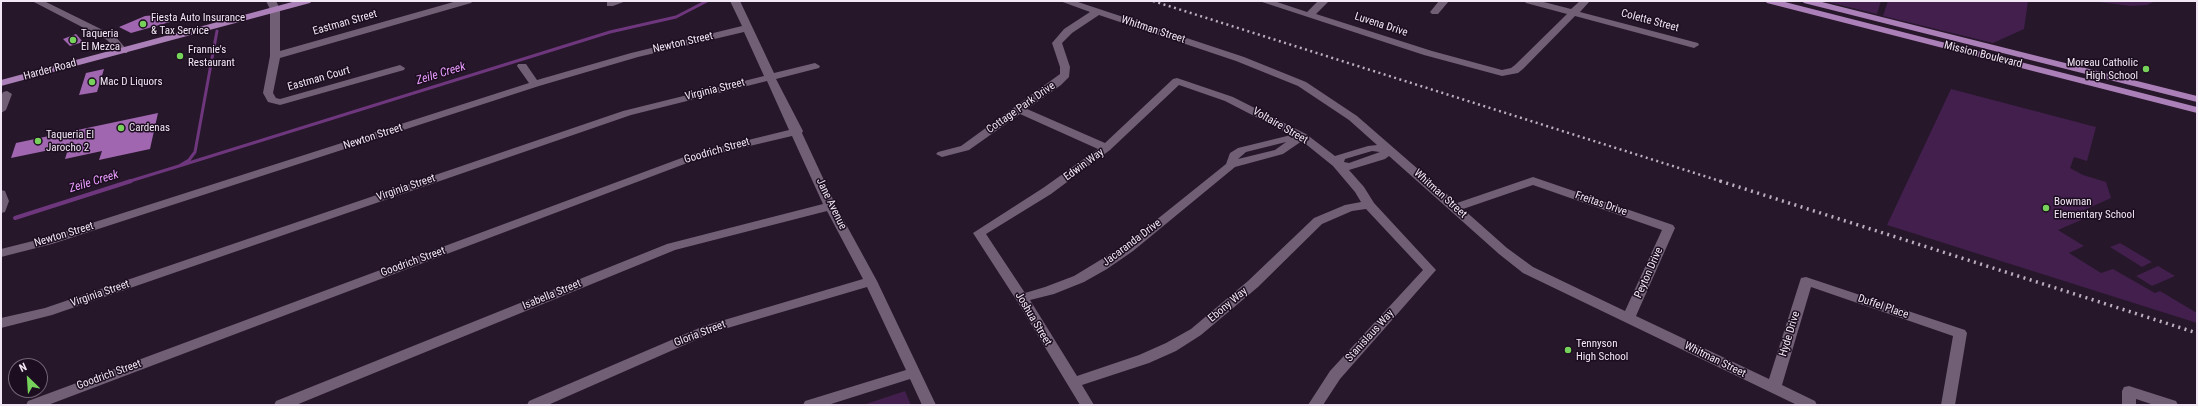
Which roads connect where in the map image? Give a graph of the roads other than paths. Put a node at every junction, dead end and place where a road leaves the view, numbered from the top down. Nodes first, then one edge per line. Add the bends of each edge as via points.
1 (37, 1) edge
2 (307, 1) edge
3 (468, 1) edge
4 (621, 1) edge
5 (735, 1) edge
6 (1065, 1) edge
7 (1264, 1) edge
8 (1324, 1) edge
9 (1444, 1) edge
10 (1529, 1) edge
11 (1585, 1) edge
12 (1770, 1) edge
13 (1808, 1) edge
14 (274, 3) edge
15 (610, 4) dead end
16 (1097, 12) junction
17 (1435, 12) dead end
18 (1573, 13) junction
19 (1309, 15) junction
20 (747, 28) junction
21 (1907, 35) junction
22 (1967, 41) junction
23 (1694, 45) dead end
24 (120, 47) junction
25 (275, 56) junction
26 (522, 66) dead end
27 (815, 66) dead end
28 (400, 68) dead end
29 (1, 75) edge
30 (771, 76) junction
31 (1177, 81) joint
32 (1, 83) edge
33 (535, 84) junction
34 (7, 94) dead end
35 (2197, 99) edge
36 (1, 110) edge
37 (1019, 110) junction
38 (2197, 110) edge
39 (797, 131) junction
40 (1302, 136) junction
41 (1106, 148) junction
42 (1390, 149) junction
43 (942, 154) dead end
44 (1337, 164) junction
45 (1, 194) edge
46 (1369, 205) junction
47 (830, 206) junction
48 (1455, 208) junction
49 (1, 209) edge
50 (1669, 228) joint
51 (979, 233) joint
52 (1, 253) edge
53 (1430, 270) joint
54 (871, 281) junction
55 (1806, 281) joint
56 (1022, 298) junction
57 (1629, 318) junction
58 (1, 323) edge
59 (914, 373) junction
60 (1072, 383) junction
61 (1774, 388) junction
62 (2129, 398) edge
63 (32, 405) edge
64 (281, 405) edge
65 (534, 405) edge
66 (810, 405) edge
67 (929, 405) edge
68 (1087, 405) edge
69 (1315, 405) edge
70 (1810, 405) edge
71 (1948, 405) edge
72 (2171, 405) edge

1 - 24 street via 111,38
2 - 14 main road, Harder Road
3 - 25 street, Eastman Street
4 - 15 street
5 - 20 street, Jane Avenue
6 - 16 street, Whitman Street
7 - 19 street, Luvena Drive
8 - 19 street
9 - 17 street
10 - 18 street, Colette Street
11 - 18 street, Luvena Drive
12 - 21 main road, Mission Boulevard
13 - 22 main road, Mission Boulevard
14 - 24 main road, Harder Road
14 - 25 street, Eastman Court
16 - 37 street, Cottage Park Drive via 1068,31 1057,43 1065,75
16 - 42 street, Whitman Street via 1283,75 1337,106
18 - 19 street, Luvena Drive via 1514,71 1508,73 1492,71
18 - 23 street, Colette Street
20 - 30 street, Jane Avenue
20 - 33 street, Newton Street via 635,55
21 - 22 main road
21 - 38 main road, Mission Boulevard
22 - 35 main road, Mission Boulevard
24 - 29 main road, Harder Road
24 - 32 main road, Harder Road
25 - 28 street, Eastman Court via 268,93 272,100 280,102
26 - 33 street
27 - 30 street, Virginia Street
30 - 39 street, Jane Avenue
30 - 58 street, Virginia Street via 626,113 54,309
31 - 40 street, Voltaire Street via 1229,98
31 - 41 street, Edwin Way
33 - 52 street, Newton Street via 48,241
34 - 36 street
37 - 41 street
37 - 43 street, Cottage Park Drive via 965,148
39 - 47 street, Jane Avenue
39 - 63 street, Goodrich Street via 699,155
40 - 44 street, Voltaire Street
40 - 56 street, Jacaranda Drive via 1279,152 1230,165 1102,266 1079,279
41 - 51 street, Edwin Way via 1046,191
42 - 44 street via 1382,157 1350,167
42 - 48 street, Whitman Street
44 - 46 street, Voltaire Street via 1360,190
45 - 49 street
46 - 53 street, Voltaire Street
46 - 60 street, Ebony Way via 1348,208 1318,221 1247,289 1196,332 1171,347 1144,359
47 - 54 street, Jane Avenue
47 - 64 street, Isabella Street via 671,248
48 - 50 street, Freitas Drive via 1533,181
48 - 57 street, Whitman Street via 1528,270
50 - 57 street, Peyton Drive
51 - 56 street, Joshua Street
53 - 69 street, Stanislaus Way via 1335,375
54 - 59 street, Jane Avenue
54 - 65 street, Gloria Street via 709,329
55 - 61 street, Hyde Drive
55 - 71 street, Duffel Place via 1960,333
56 - 60 street, Joshua Street
57 - 61 street, Whitman Street
59 - 66 street
59 - 67 street, Jane Avenue
60 - 68 street, Joshua Street
61 - 70 street, Whitman Street
62 - 72 street

